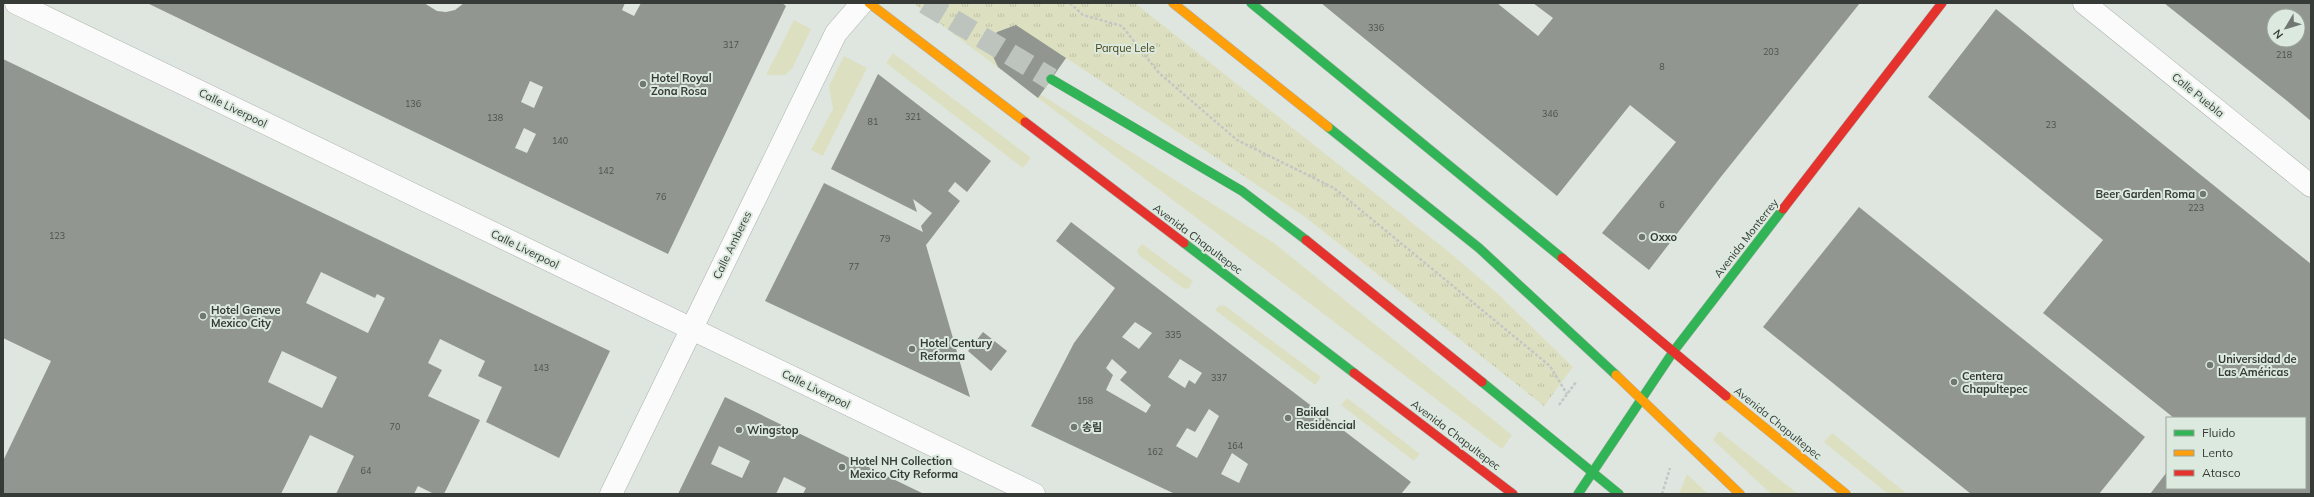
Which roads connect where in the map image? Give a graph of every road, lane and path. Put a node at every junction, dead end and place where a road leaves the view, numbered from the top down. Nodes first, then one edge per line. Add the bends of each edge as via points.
1 (16, 3) edge
2 (862, 3) edge
3 (869, 3) edge
4 (1070, 3) edge
5 (1173, 3) edge
6 (1251, 3) edge
7 (1942, 3) edge
8 (2084, 3) edge
9 (1051, 79) tunnel mouth
10 (2311, 186) edge
11 (691, 329) junction
12 (1673, 352) junction
13 (1578, 379) dead end
14 (1567, 394) junction
15 (1641, 399) junction
16 (1556, 408) dead end
17 (1671, 464) dead end
18 (1592, 472) junction
19 (611, 494) edge
20 (1034, 494) edge
21 (1513, 494) edge
22 (1578, 494) edge
23 (1619, 494) edge
24 (1662, 494) edge
25 (1740, 494) edge
26 (1846, 494) edge

1 - 11 street, Calle Liverpool
2 - 11 street, Calle Amberes via 836,33
3 - 21 main road, Avenida Chapultepec
4 - 14 path via 1083,15 1122,26 1159,74 1237,140 1334,188 1550,366
5 - 15 main road via 1479,248
6 - 12 main road, Avenida Chapultepec via 1506,210
7 - 12 main road, Avenida Monterrey
8 - 10 street, Calle Puebla
9 - 18 main road via 1242,191 1275,214
11 - 19 street, Calle Amberes
11 - 20 street, Calle Liverpool
12 - 15 main road, Avenida Monterrey
12 - 26 main road, Avenida Chapultepec
13 - 14 path
14 - 16 path
15 - 18 main road, Avenida Monterrey
15 - 25 main road
17 - 24 path
18 - 22 main road, Avenida Monterrey
18 - 23 main road

